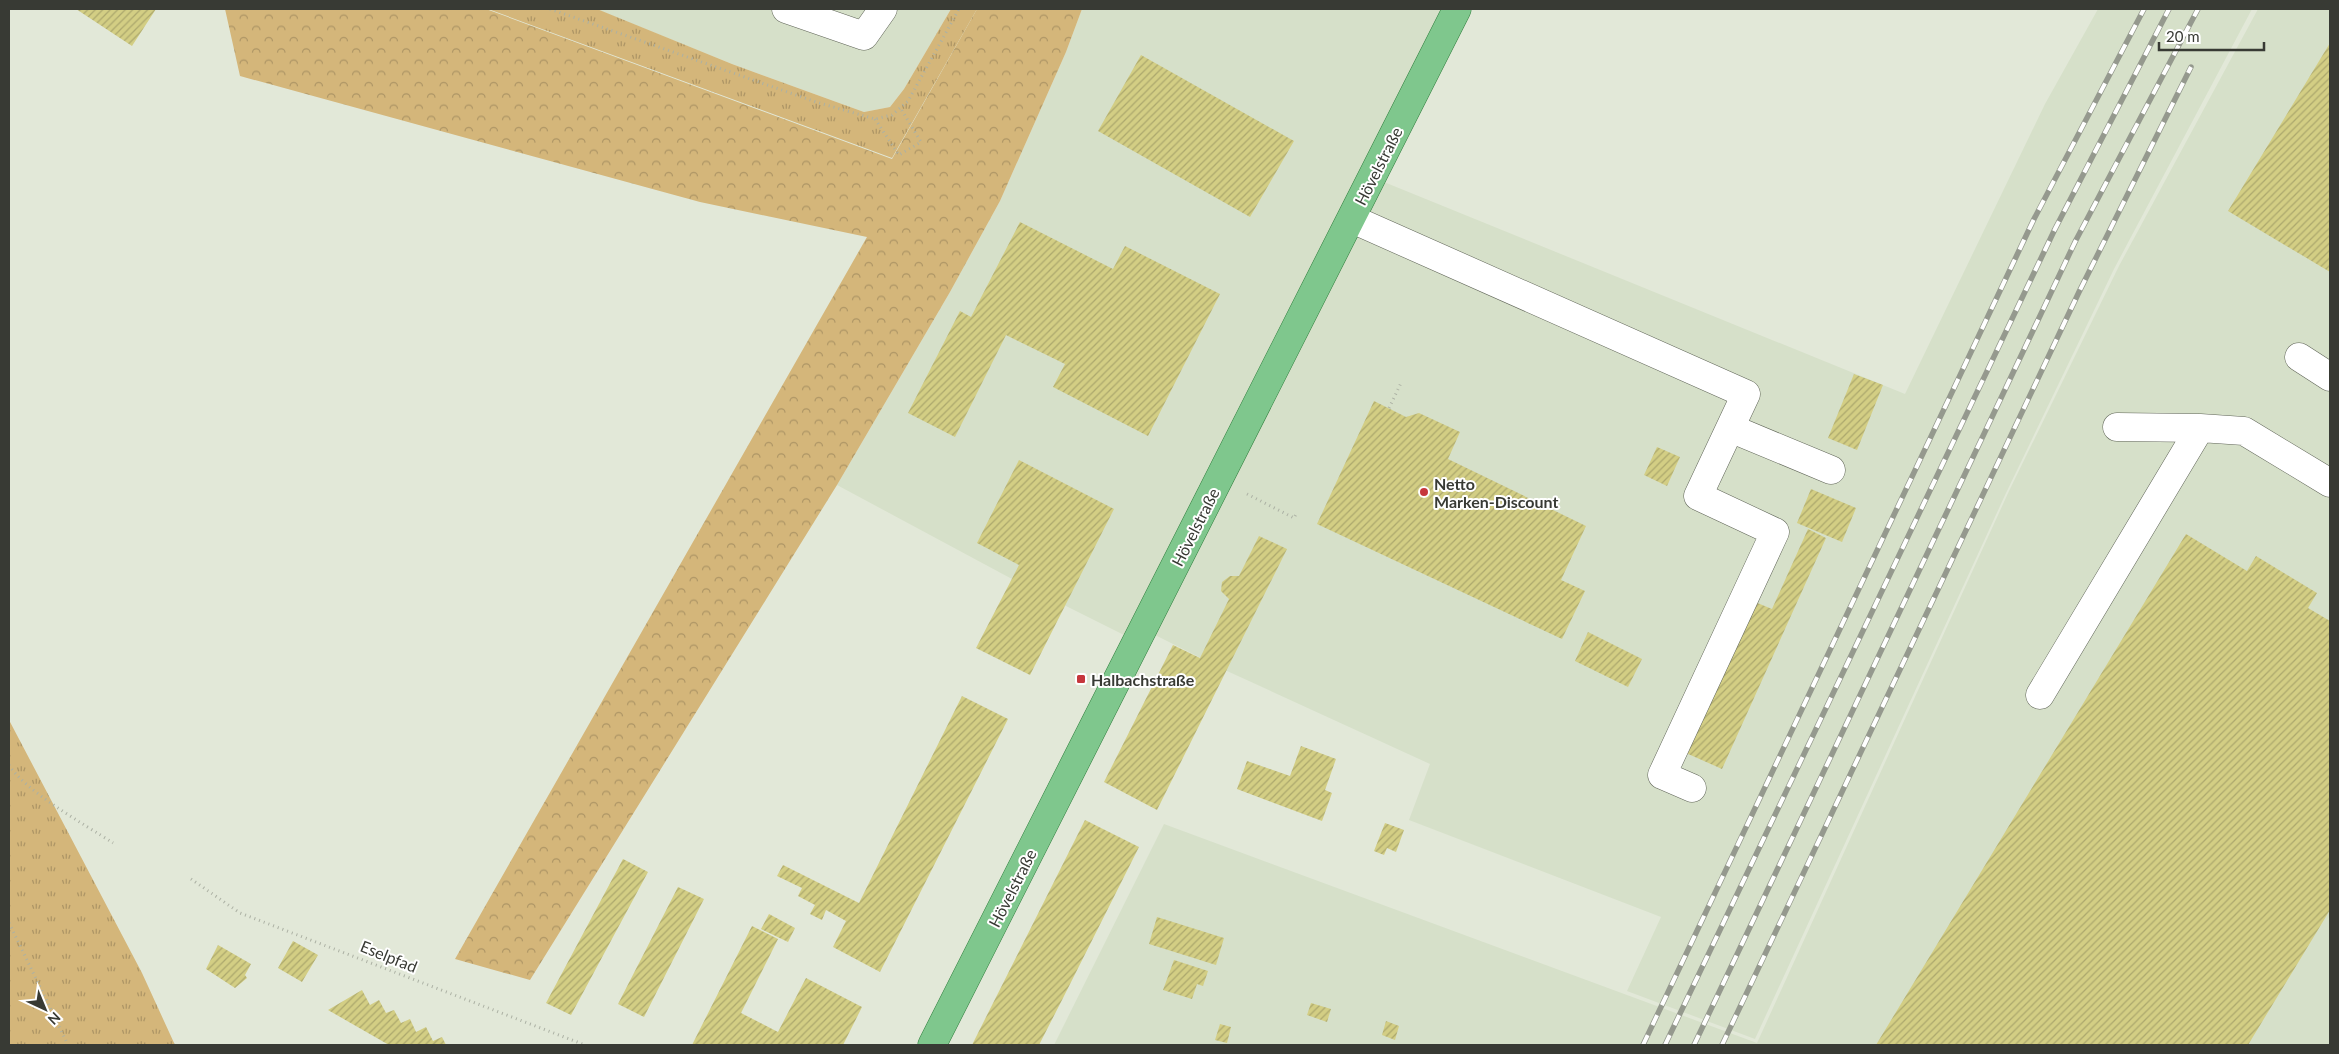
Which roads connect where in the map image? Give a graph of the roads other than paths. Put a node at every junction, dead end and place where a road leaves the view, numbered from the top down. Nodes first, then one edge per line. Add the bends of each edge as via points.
1 (786, 9) edge
2 (884, 9) edge
3 (1457, 9) edge
4 (1352, 220) junction
5 (2299, 357) dead end
6 (2330, 377) edge
7 (2117, 427) dead end
8 (1730, 428) junction
9 (2200, 428) junction
10 (1831, 470) dead end
11 (2330, 483) edge
12 (2040, 695) dead end
13 (1692, 788) dead end
14 (932, 1045) edge

1 - 2 lane via 864,36
3 - 4 main road, Hövelstraße
4 - 8 lane via 1746,394
4 - 14 main road, Hövelstraße
5 - 6 lane
7 - 9 lane
8 - 10 lane
8 - 13 lane via 1698,496 1775,532 1662,775
9 - 11 lane via 2244,431
9 - 12 lane

